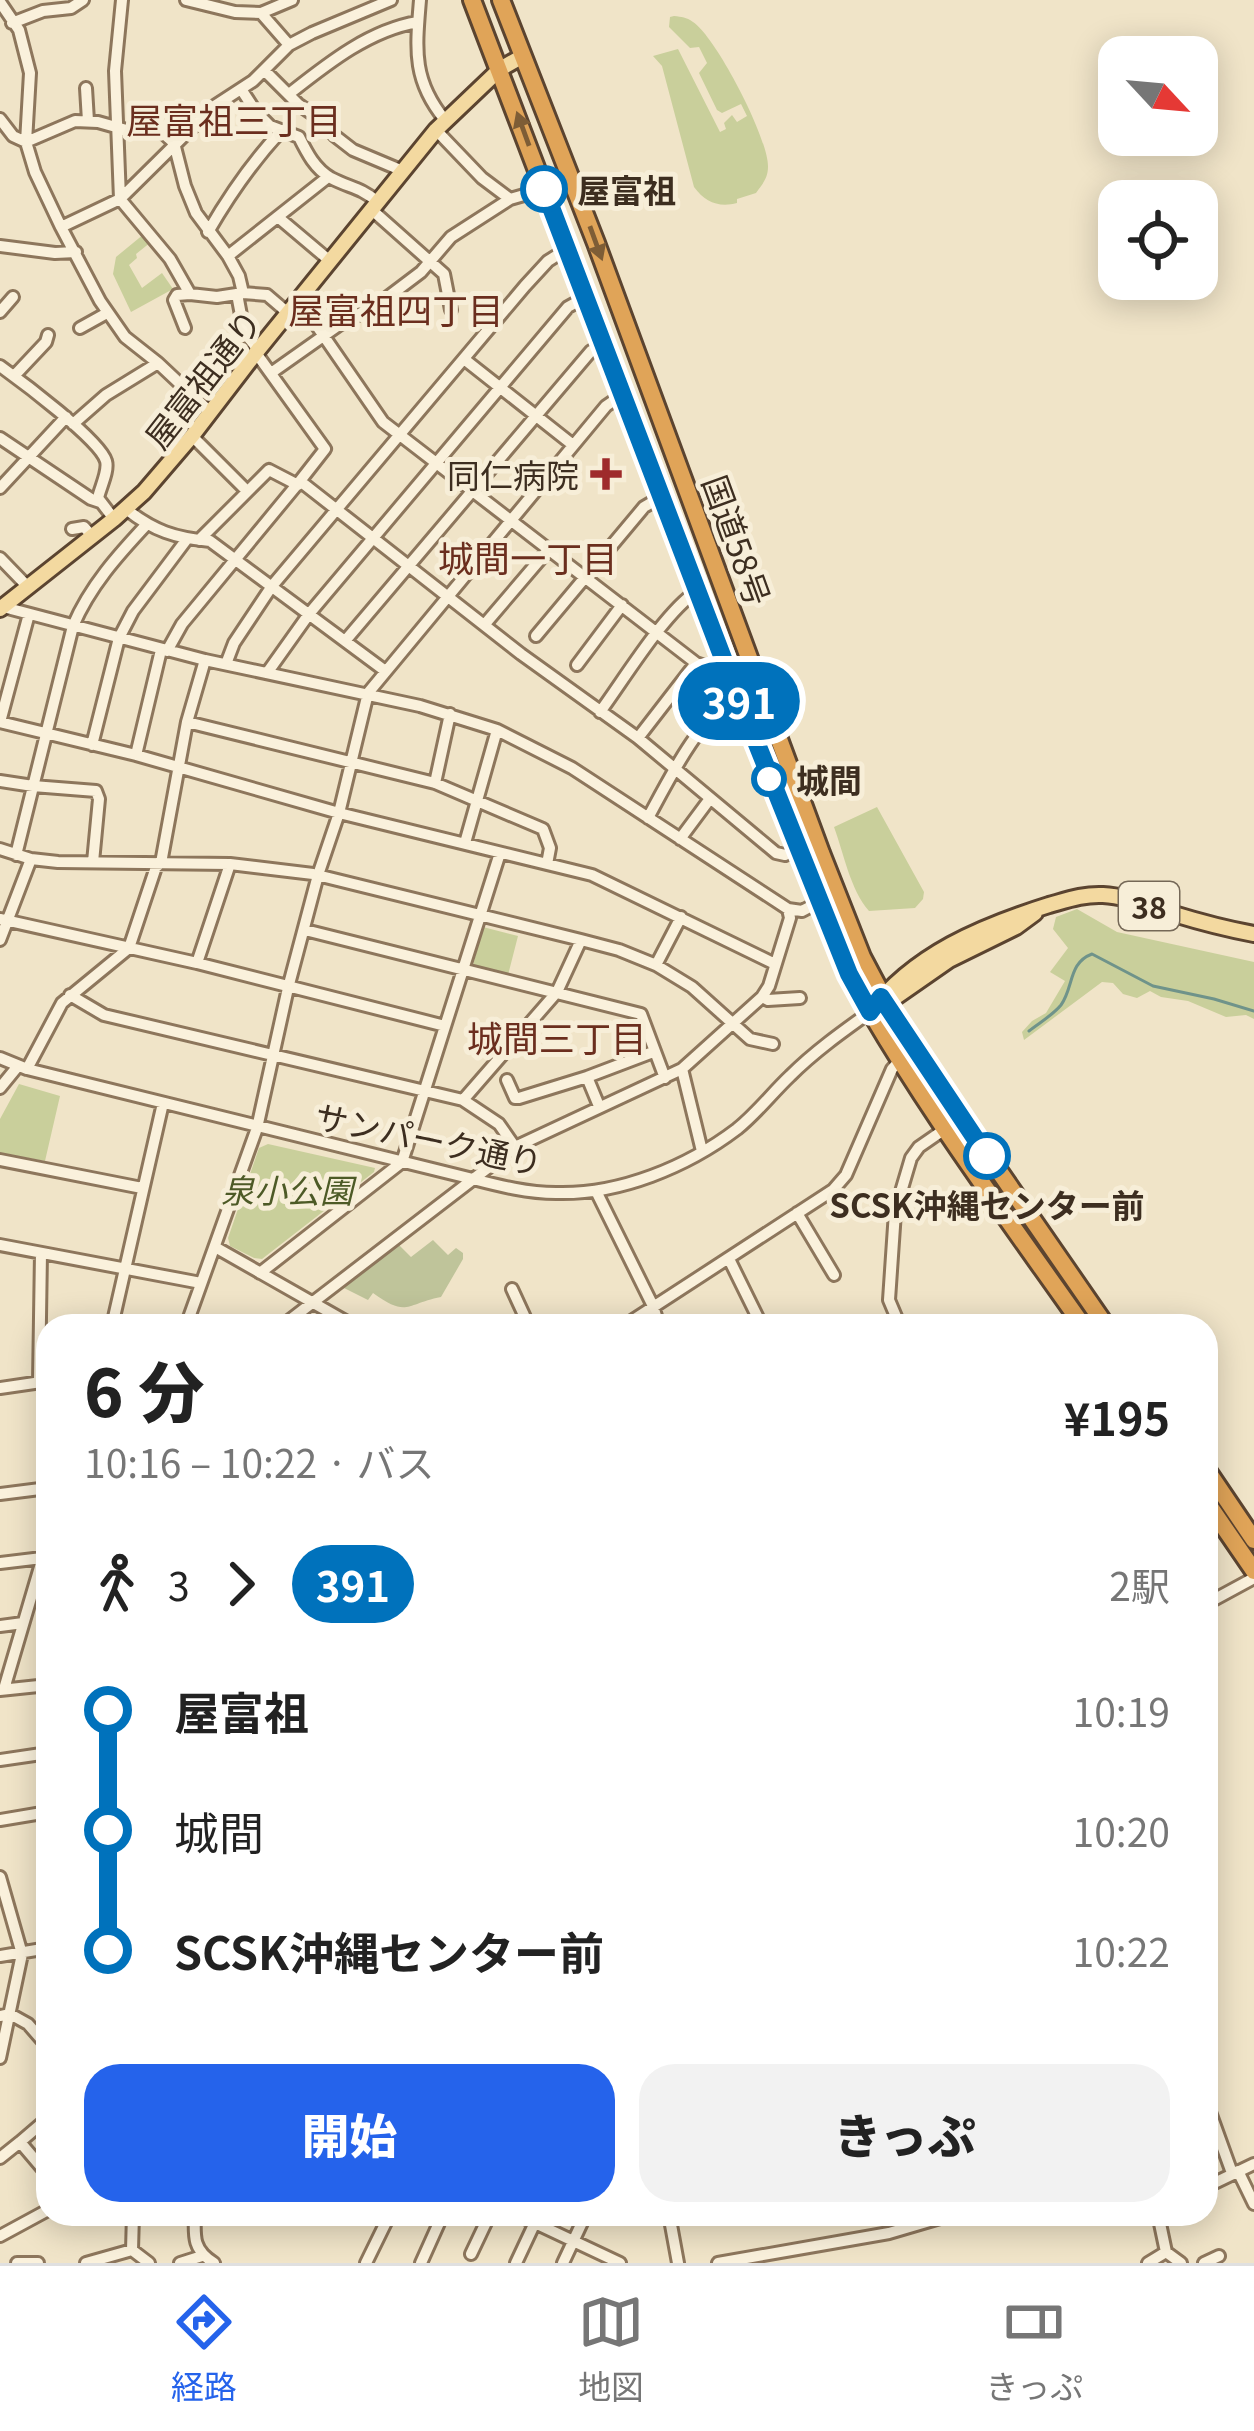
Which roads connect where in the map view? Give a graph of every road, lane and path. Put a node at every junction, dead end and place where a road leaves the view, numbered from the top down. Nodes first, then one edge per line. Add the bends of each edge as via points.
1 (83, 0) edge
2 (122, 0) edge
3 (186, 0) edge
4 (292, 0) edge
5 (391, 0) edge
6 (420, 0) edge
7 (472, 0) edge
8 (501, 0) edge
9 (0, 2) edge
10 (261, 13) junction
11 (418, 22) junction
12 (12, 23) junction
13 (289, 45) junction
14 (523, 56) junction
15 (500, 69) junction
16 (265, 70) junction
17 (86, 88) dead end
18 (241, 89) junction
19 (289, 94) junction
20 (0, 119) edge
21 (321, 120) junction
22 (88, 122) junction
23 (440, 125) junction
24 (116, 128) junction
25 (282, 130) junction
26 (13, 136) junction
27 (298, 137) junction
28 (0, 142) edge
29 (26, 142) junction
30 (174, 143) junction
31 (403, 171) junction
32 (328, 177) junction
33 (544, 189) junction
34 (120, 199) junction
35 (510, 199) junction
36 (375, 206) junction
37 (279, 218) junction
38 (61, 227) junction
39 (208, 232) junction
40 (0, 246) edge
41 (567, 249) junction
42 (76, 252) junction
43 (228, 256) junction
44 (431, 260) junction
45 (330, 261) junction
46 (190, 294) junction
47 (240, 294) junction
48 (13, 297) dead end
49 (586, 297) junction
50 (299, 300) junction
51 (451, 310) dead end
52 (0, 312) edge
53 (107, 313) junction
54 (288, 313) junction
55 (80, 328) dead end
56 (185, 328) dead end
57 (48, 335) dead end
58 (322, 338) junction
59 (604, 345) junction
60 (257, 351) junction
61 (464, 359) junction
62 (158, 363) junction
63 (5, 373) edge
64 (271, 374) junction
65 (499, 388) junction
66 (622, 395) junction
67 (210, 412) junction
68 (536, 416) junction
69 (69, 420) junction
70 (400, 435) junction
71 (193, 436) junction
72 (0, 438) edge
73 (573, 446) junction
74 (29, 457) junction
75 (436, 462) junction
76 (299, 483) junction
77 (0, 488) edge
78 (472, 489) junction
79 (247, 491) junction
80 (662, 497) junction
81 (100, 502) junction
82 (338, 509) junction
83 (120, 514) junction
84 (510, 520) junction
85 (147, 524) junction
86 (72, 529) dead end
87 (93, 537) junction
88 (374, 537) junction
89 (193, 540) junction
90 (549, 549) junction
91 (0, 558) edge
92 (236, 560) junction
93 (409, 565) junction
94 (585, 578) junction
95 (272, 586) junction
96 (29, 589) junction
97 (697, 591) junction
98 (448, 595) junction
99 (622, 605) junction
100 (1, 608) edge
101 (29, 614) junction
102 (309, 614) junction
103 (485, 624) junction
104 (74, 626) junction
105 (658, 633) junction
106 (536, 636) dead end
107 (118, 638) junction
108 (345, 641) junction
109 (164, 650) junction
110 (205, 660) junction
111 (696, 663) junction
112 (226, 664) junction
113 (577, 665) dead end
114 (384, 670) junction
115 (268, 673) junction
116 (729, 674) junction
117 (368, 693) junction
118 (737, 695) junction
119 (600, 712) junction
120 (450, 714) junction
121 (0, 722) edge
122 (187, 722) junction
123 (497, 730) junction
124 (46, 733) junction
125 (638, 738) junction
126 (92, 746) junction
127 (136, 755) junction
128 (352, 763) junction
129 (180, 769) junction
130 (673, 770) junction
131 (0, 781) edge
132 (434, 783) junction
133 (33, 787) junction
134 (709, 800) junction
135 (478, 802) junction
136 (339, 812) junction
137 (648, 818) junction
138 (680, 839) junction
139 (465, 843) junction
140 (0, 849) edge
141 (797, 849) junction
142 (500, 853) junction
143 (16, 855) junction
144 (31, 859) junction
145 (93, 862) junction
146 (161, 863) junction
147 (230, 864) junction
148 (548, 864) junction
149 (318, 874) junction
150 (819, 902) junction
151 (788, 909) junction
152 (482, 915) junction
153 (681, 917) junction
154 (4, 920) edge
155 (305, 930) junction
156 (1254, 934) edge
157 (0, 940) edge
158 (581, 940) junction
159 (129, 947) junction
160 (197, 963) junction
161 (775, 964) junction
162 (656, 965) junction
163 (463, 969) junction
164 (288, 988) junction
165 (557, 992) junction
166 (70, 995) junction
167 (762, 997) junction
168 (800, 998) dead end
169 (879, 1005) junction
170 (733, 1022) junction
171 (445, 1026) junction
172 (772, 1044) dead end
173 (653, 1052) junction
174 (272, 1054) junction
175 (0, 1058) edge
176 (901, 1059) junction
177 (22, 1068) junction
178 (682, 1070) junction
179 (587, 1077) junction
180 (665, 1078) junction
181 (507, 1081) dead end
182 (0, 1088) edge
183 (425, 1091) junction
184 (463, 1100) junction
185 (163, 1103) junction
186 (598, 1106) junction
187 (257, 1127) junction
188 (945, 1129) junction
189 (515, 1147) junction
190 (702, 1151) junction
191 (0, 1160) edge
192 (402, 1162) junction
193 (473, 1180) junction
194 (142, 1188) junction
195 (596, 1191) junction
196 (797, 1214) junction
197 (0, 1245) edge
198 (215, 1247) junction
199 (41, 1253) junction
200 (729, 1259) junction
201 (123, 1269) junction
202 (260, 1273) junction
203 (834, 1275) dead end
204 (201, 1283) junction
205 (512, 1289) dead end
206 (313, 1303) junction
207 (653, 1306) junction
208 (42, 1314) edge
209 (114, 1314) edge
210 (190, 1314) edge
211 (298, 1314) edge
212 (333, 1314) edge
213 (523, 1314) edge
214 (641, 1314) edge
215 (655, 1314) edge
216 (756, 1314) edge
217 (895, 1314) edge
218 (1075, 1314) edge
219 (1098, 1314) edge
220 (36, 1383) edge
221 (0, 1388) edge
222 (1218, 1488) edge
223 (36, 1490) edge
224 (0, 1494) edge
225 (1218, 1512) edge
226 (1250, 1540) edge
227 (36, 1559) edge
228 (0, 1563) edge
229 (1254, 1574) edge
230 (36, 1579) edge
231 (1218, 1596) edge
232 (23, 1623) junction
233 (0, 1626) edge
234 (36, 1686) edge
235 (2, 1690) edge
236 (36, 1755) edge
237 (0, 1760) edge
238 (36, 1814) edge
239 (0, 1820) edge
240 (0, 1877) edge
241 (36, 1951) edge
242 (22, 1954) junction
243 (0, 1956) edge
244 (5, 2015) edge
245 (36, 2034) edge
246 (0, 2058) edge
247 (36, 2128) edge
248 (1218, 2130) edge
249 (20, 2142) junction
250 (0, 2158) edge
251 (36, 2160) edge
252 (1254, 2164) edge
253 (1235, 2172) junction
254 (1218, 2181) edge
255 (1254, 2204) edge
256 (36, 2216) edge
257 (133, 2226) edge
258 (195, 2226) edge
259 (384, 2226) edge
260 (438, 2226) edge
261 (484, 2226) edge
262 (533, 2226) edge
263 (550, 2226) edge
264 (580, 2226) edge
265 (670, 2226) edge
266 (913, 2226) edge
267 (1161, 2226) edge
268 (0, 2236) edge
269 (574, 2240) junction
270 (132, 2250) junction
271 (1166, 2252) junction
272 (471, 2254) dead end
273 (1219, 2256) dead end
274 (208, 2259) edge
275 (17, 2263) edge
276 (38, 2263) edge
277 (86, 2263) edge
278 (149, 2263) edge
279 (180, 2263) edge
280 (366, 2263) edge
281 (421, 2263) edge
282 (516, 2263) edge
283 (563, 2263) edge
284 (620, 2263) edge
285 (678, 2263) edge
286 (718, 2263) edge
287 (1148, 2263) edge
288 (1181, 2263) edge
289 (1204, 2263) edge

1 - 12 street
2 - 24 street
3 - 10 street
4 - 10 street
5 - 13 street
6 - 11 street
7 - 15 highway, 国道58号
8 - 14 highway, 国道58号
9 - 12 street
10 - 13 street
11 - 19 street via 358,44
11 - 23 street via 418,72
12 - 29 street via 30,73
13 - 16 street
14 - 15 main road, 屋富祖通り
14 -> 169 highway, 国道58号
15 - 23 main road, 屋富祖通り
33 -> 15 highway, 国道58号
16 - 18 street
16 - 19 street
17 - 22 street
18 - 25 street via 270,127
18 - 30 street
19 - 21 street
20 - 26 street
21 - 27 street
21 - 31 street via 353,150
22 - 24 street
22 - 29 street
23 - 31 main road, 屋富祖通り
23 - 35 street
24 - 30 street via 152,126
24 - 34 street
25 - 27 street
25 - 39 street
26 - 28 street
26 - 29 street
27 - 32 street
29 - 38 street
30 - 34 street
30 - 39 street via 184,186
31 - 36 main road, 屋富祖通り
32 - 36 street via 363,189
32 - 37 street
33 - 35 street
33 - 41 highway, 国道58号
34 - 38 street
34 - 46 street
35 - 44 street
36 - 44 street
36 - 45 main road, 屋富祖通り
37 - 43 street
37 - 45 street
38 - 42 street
39 - 43 street
40 - 42 street
41 - 49 highway, 国道58号
41 - 61 street via 536,273
42 - 53 street
43 - 47 street
44 - 51 street via 444,274
44 - 58 street
45 - 50 main road, 屋富祖通り
46 - 47 street
46 - 56 street via 174,300
47 - 54 street via 267,296
47 - 60 street via 244,331
48 - 52 street
49 - 59 highway, 国道58号
49 - 65 street via 568,307
50 - 54 main road, 屋富祖通り
50 - 58 street
53 - 55 street
53 - 62 street
54 - 60 main road, 屋富祖通り
57 - 63 street
58 - 64 street
58 - 70 street
59 - 66 highway, 国道58号
59 - 68 street
60 - 64 street
60 - 67 main road, 屋富祖通り
61 - 65 street
61 - 70 street
62 - 67 street
62 - 69 street
63 - 69 street
64 - 76 street via 325,449
65 - 68 street
65 - 75 street
66 - 73 street
66 - 80 highway, 国道58号
67 - 71 main road, 屋富祖通り
68 - 73 street
68 - 78 street
69 - 74 street
69 - 81 street via 107,462
70 - 75 street
70 - 82 street
71 - 79 street
71 - 83 main road, 屋富祖通り
72 - 74 street
73 - 84 street
74 - 77 street
74 - 81 street
75 - 78 street
75 - 88 street
76 - 79 street via 269,470
76 - 82 street
76 - 92 street
78 - 84 street
78 - 93 street
79 - 89 street
80 - 94 street via 644,507
80 - 97 highway, 国道58号
81 - 83 street
82 - 88 street
82 - 95 street
83 - 85 street
83 - 87 main road, 屋富祖通り
84 - 90 street
84 - 98 street
85 - 89 street
85 - 104 street via 111,563
86 - 87 street via 84,527
87 - 96 main road, 屋富祖通り
88 - 93 street
88 - 102 street
89 - 92 street
89 - 107 street
90 - 94 street
90 - 103 street
91 - 96 street
92 - 95 street
92 - 109 street
93 - 98 street
93 - 108 street
94 - 99 street
94 - 106 street
95 - 102 street
95 - 112 street
96 - 100 main road, 屋富祖通り
97 - 105 street
97 - 116 highway, 国道58号
98 - 103 street
98 - 114 street
99 - 105 street
99 - 113 street
100 - 101 street
101 - 104 street
101 - 121 street
102 - 108 street
102 - 115 street
103 - 119 street
104 - 107 street
104 - 124 street
105 - 111 street
105 - 119 street
107 - 109 street
107 - 126 street
108 - 114 street
109 - 110 street
109 - 127 street
110 - 112 street
110 - 122 street
111 - 116 street
111 - 125 street
112 - 115 street
114 - 117 street
115 - 117 street
116 - 118 highway, 国道58号
117 - 120 street
117 - 128 street
118 - 130 street
118 - 141 highway, 国道58号
119 - 125 street
120 - 123 street
120 - 132 street
121 - 124 street
122 - 128 street
122 - 129 street
123 - 135 street
123 - 137 street
124 - 126 street
124 - 133 street
125 - 130 street
126 - 127 street
127 - 129 street
128 - 132 street
128 - 136 street
129 - 136 street
129 - 146 street
130 - 134 street
130 - 137 street
131 - 133 street
132 - 135 street
133 - 143 street
133 - 145 street via 99,794
134 - 138 street
134 - 141 street via 776,853
135 - 139 street
135 - 148 street via 543,829
136 - 139 street
136 - 149 street
137 - 138 street
138 - 151 street
139 - 142 street
140 - 143 street
141 - 150 highway, 国道58号
142 - 148 street
142 - 152 street
143 - 144 street
144 - 145 street
144 - 154 street
145 - 146 street
146 - 147 street
146 - 159 street
147 - 149 street
147 - 160 street
148 - 153 street via 592,874
149 - 152 street
149 - 155 street
150 - 151 street
150 - 169 highway, 国道58号 via 849,974
151 - 161 street
152 - 158 street
152 - 163 street
153 - 161 street
153 - 162 street
154 - 157 street
154 - 159 street
155 - 163 street
155 - 164 street
156 - 169 main road, 38 via 1116,896 1083,896 1044,907
158 - 162 street
158 - 165 street
159 - 160 street
159 - 166 street
160 - 164 street
161 - 167 street
162 - 170 street
163 - 165 street
163 - 171 street
164 - 171 street
164 - 174 street
165 - 173 street via 641,1014
165 - 184 street
166 - 174 street via 104,1015
166 - 177 street
167 - 168 street
167 - 170 street
169 - 176 highway, 国道58号
169 - 190 street, サンパーク通り
169 - 219 highway, 国道58号
170 - 172 street via 750,1039
170 - 178 street
171 - 183 street
173 - 179 street
173 - 180 street
174 - 183 street
174 - 187 street
175 - 177 street, サンパーク通り
176 - 188 highway, 国道58号
176 - 196 street via 846,1175
177 - 182 street
177 - 185 street, サンパーク通り
178 - 180 street
178 - 190 street
179 - 181 street via 515,1098
179 - 186 street
180 - 186 street
183 - 184 street
183 - 192 street
184 - 189 street via 499,1124
185 - 187 street, サンパーク通り
185 - 194 street
186 - 189 street
187 - 192 street, サンパーク通り
187 - 198 street
188 - 217 street via 910,1158 895,1212
188 - 218 highway, 国道58号
189 - 193 street
190 - 195 street, サンパーク通り
191 - 194 street
192 - 193 street, サンパーク通り
192 - 202 street
193 - 195 street, サンパーク通り
193 - 206 street
194 - 201 street
195 - 207 street
196 - 200 street
196 - 203 street
197 - 199 street
198 - 202 street
198 - 204 street
199 - 201 street
199 - 208 street
200 - 207 street
200 - 216 street
201 - 204 street
201 - 209 street
202 - 206 street
204 - 210 street
205 - 213 street
206 - 211 street
206 - 212 street
207 - 214 street
207 - 215 street
220 - 221 street
222 - 226 highway
223 - 224 street
225 - 226 highway
226 - 229 highway
227 - 228 street
229 - 231 street
230 - 232 street
232 - 233 street
232 - 235 street
234 - 235 street
236 - 237 street
238 - 239 street
240 - 242 street
241 - 242 street
242 - 243 street
242 - 244 street
244 - 245 street
244 - 246 street
247 - 249 street
248 - 253 street
249 - 250 street
249 - 251 street
252 - 253 street
253 - 254 street
253 - 255 street
256 - 268 street
257 - 270 street
258 - 274 street via 195,2246
259 - 280 street
260 - 281 street
261 - 272 street
262 - 282 street
263 - 269 street
264 - 269 street
265 - 285 street
266 - 286 street
267 - 271 street
269 - 283 street
269 - 284 street
270 - 277 street
270 - 278 street
271 - 287 street
271 - 288 street
273 - 289 street
274 - 279 street
275 - 276 street

